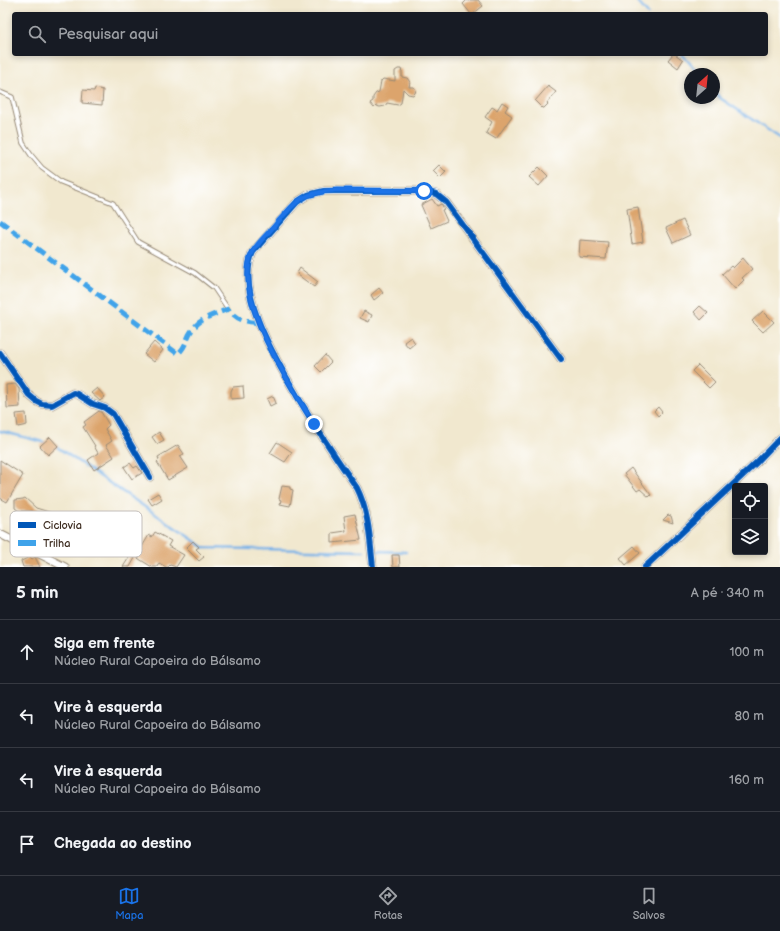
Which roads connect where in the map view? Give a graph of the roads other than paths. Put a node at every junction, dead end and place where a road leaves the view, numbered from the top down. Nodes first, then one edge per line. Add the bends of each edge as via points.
1 (0, 92) edge
2 (228, 309) dead end
3 (0, 353) edge
4 (561, 359) dead end
5 (780, 438) edge
6 (150, 478) dead end
7 (0, 534) edge
8 (10, 539) edge
9 (45, 557) edge
10 (65, 567) edge
11 (373, 567) edge
12 (645, 567) edge

1 - 2 lane via 12,97 23,143 42,168 61,182 112,203 138,242 195,273 214,288
3 - 6 street via 29,396 36,401 52,406 77,394 109,410
4 - 11 street via 446,202 436,194 424,191 324,191 308,195 290,209 256,247 250,258 249,291 266,342 314,424 361,496 368,524
5 - 12 street
7 - 8 street
9 - 10 street

